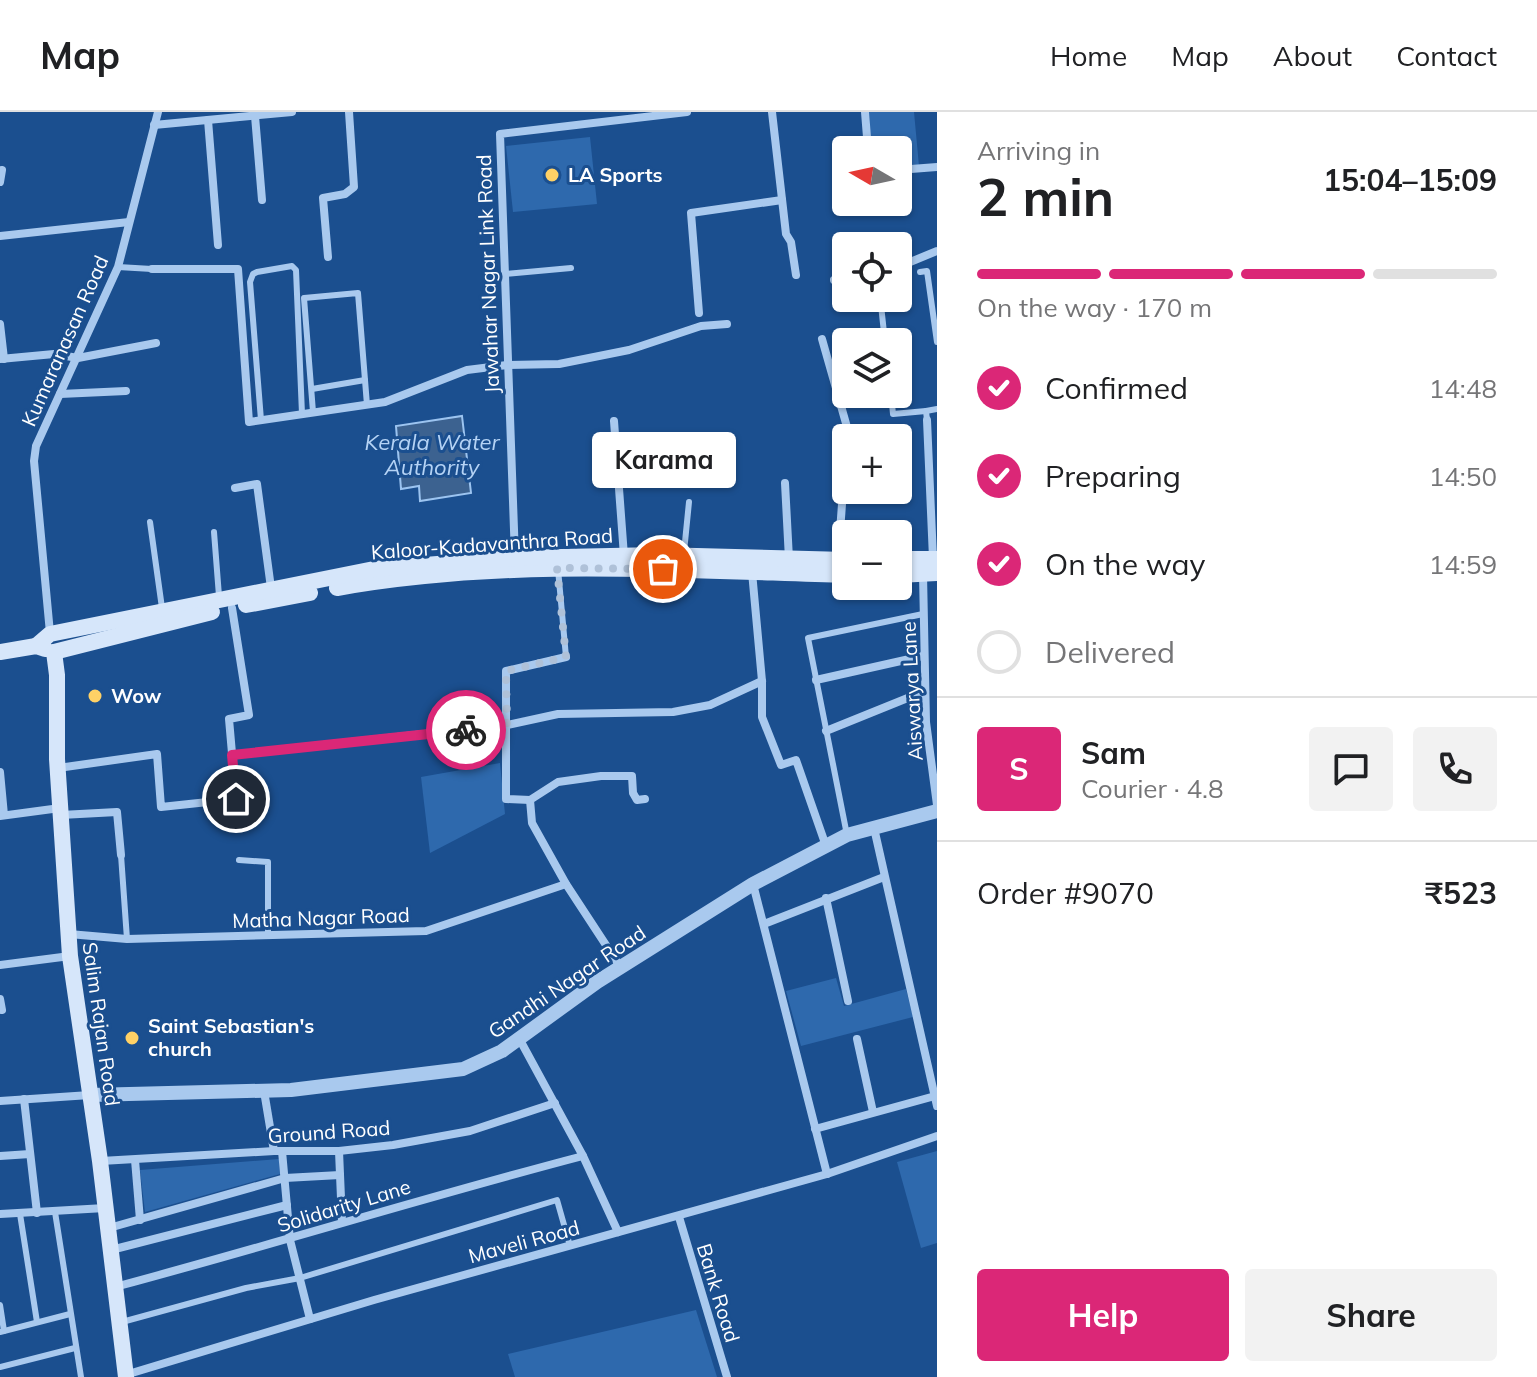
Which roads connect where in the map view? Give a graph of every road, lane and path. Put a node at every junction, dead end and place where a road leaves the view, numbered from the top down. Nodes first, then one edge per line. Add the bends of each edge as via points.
1 (158, 112) edge
2 (292, 112) edge
3 (349, 112) edge
4 (687, 112) edge
5 (772, 112) edge
6 (865, 112) edge
7 (255, 116) junction
8 (208, 120) junction
9 (154, 125) junction
10 (867, 136) edge
11 (937, 167) edge
12 (912, 169) edge
13 (2, 170) edge
14 (0, 182) edge
15 (262, 200) dead end
16 (782, 200) junction
17 (129, 222) junction
18 (0, 236) edge
19 (218, 245) dead end
20 (937, 251) edge
21 (328, 257) dead end
22 (912, 261) edge
23 (118, 267) junction
24 (571, 268) dead end
25 (152, 269) joint
26 (920, 272) dead end
27 (505, 274) junction
28 (796, 275) dead end
29 (699, 313) dead end
30 (0, 324) edge
31 (727, 324) dead end
32 (822, 339) dead end
33 (937, 342) edge
34 (156, 343) dead end
35 (78, 358) junction
36 (2, 359) edge
37 (507, 365) junction
38 (365, 380) junction
39 (312, 389) junction
40 (126, 391) dead end
41 (60, 394) junction
42 (367, 405) junction
43 (892, 408) edge
44 (937, 409) edge
45 (313, 412) junction
46 (302, 414) junction
47 (927, 415) junction
48 (261, 420) junction
49 (614, 421) dead end
50 (846, 424) edge
51 (785, 483) dead end
52 (235, 488) dead end
53 (689, 502) dead end
54 (150, 522) dead end
55 (214, 532) dead end
56 (624, 556) junction
57 (684, 556) junction
58 (515, 558) junction
59 (789, 560) junction
60 (912, 562) edge
61 (832, 564) edge
62 (752, 565) junction
63 (832, 565) edge
64 (933, 566) edge
65 (557, 568) junction
66 (912, 571) edge
67 (350, 580) junction
68 (271, 588) junction
69 (226, 604) junction
70 (163, 611) junction
71 (923, 614) junction
72 (50, 634) junction
73 (0, 640) edge
74 (36, 646) junction
75 (18, 648) junction
76 (0, 652) edge
77 (54, 652) junction
78 (923, 656) junction
79 (566, 657) joint
80 (0, 663) edge
81 (57, 675) junction
82 (816, 680) junction
83 (762, 681) junction
84 (925, 691) junction
85 (507, 725) junction
86 (826, 731) junction
87 (232, 755) junction
88 (58, 768) junction
89 (0, 772) edge
90 (645, 799) dead end
91 (530, 800) junction
92 (937, 805) edge
93 (60, 811) junction
94 (937, 811) edge
95 (2, 816) edge
96 (874, 828) junction
97 (847, 835) junction
98 (826, 846) junction
99 (121, 855) joint
100 (239, 860) dead end
101 (884, 877) junction
102 (566, 884) junction
103 (753, 884) junction
104 (826, 898) junction
105 (764, 924) junction
106 (69, 934) junction
107 (268, 935) junction
108 (127, 939) junction
109 (70, 956) junction
110 (0, 965) edge
111 (621, 968) junction
112 (0, 999) edge
113 (848, 1001) dead end
114 (2, 1010) edge
115 (857, 1039) dead end
116 (520, 1040) junction
117 (264, 1091) junction
118 (90, 1095) junction
119 (24, 1099) junction
120 (0, 1101) edge
121 (936, 1101) edge
122 (555, 1103) junction
123 (873, 1112) junction
124 (815, 1129) junction
125 (937, 1136) edge
126 (278, 1151) junction
127 (339, 1151) junction
128 (30, 1154) junction
129 (0, 1156) edge
130 (583, 1156) junction
131 (135, 1160) junction
132 (100, 1161) junction
133 (827, 1174) junction
134 (340, 1175) junction
135 (285, 1178) junction
136 (287, 1205) junction
137 (105, 1208) junction
138 (55, 1212) junction
139 (37, 1213) junction
140 (0, 1214) edge
141 (20, 1214) junction
142 (679, 1217) junction
143 (140, 1220) junction
144 (342, 1222) junction
145 (108, 1228) junction
146 (618, 1232) junction
147 (290, 1240) junction
148 (570, 1246) junction
149 (111, 1250) junction
150 (300, 1278) junction
151 (115, 1287) junction
152 (0, 1305) edge
153 (70, 1314) junction
154 (310, 1319) junction
155 (37, 1322) junction
156 (119, 1323) junction
157 (2, 1331) edge
158 (75, 1348) junction
159 (0, 1367) edge
160 (124, 1376) edge
161 (81, 1377) edge
162 (727, 1377) edge

1 - 9 street, Kumaranasan Road
2 - 7 street
3 - 21 street via 354,187 323,198
4 - 27 street, Jawahar Nagar Link Road via 500,134
5 - 16 street
6 - 10 street
7 - 8 street
7 - 15 street
8 - 9 street
8 - 19 street
9 - 17 street, Kumaranasan Road
11 - 12 street
13 - 14 street
16 - 28 street
16 - 29 street via 691,213
17 - 18 street
17 - 23 street, Kumaranasan Road
20 - 22 street
23 - 25 lane
23 - 35 street, Kumaranasan Road
24 - 27 lane
25 - 48 street via 238,269 249,422
26 - 33 lane via 927,271
27 - 37 street, Jawahar Nagar Link Road
30 - 36 street
31 - 37 street via 701,326 629,350 559,364
32 - 50 street
34 - 35 street
35 - 36 street via 54,354
35 - 41 street, Kumaranasan Road
37 - 42 street via 467,370
37 - 58 street, Jawahar Nagar Link Road
38 - 39 lane
38 - 39 lane via 358,293 304,298
38 - 42 lane
39 - 45 lane
40 - 41 street
41 - 72 street, Kumaranasan Road via 34,461
42 - 45 street
43 - 47 lane via 893,414
44 - 47 lane
45 - 46 street
46 - 48 street
46 - 48 lane via 292,266 257,272 250,282
47 - 64 street, Aiswarya Lane
49 - 56 street
51 - 59 street
52 - 68 street via 257,484
53 - 57 lane
54 - 70 lane
55 - 69 lane
56 - 57 main road, Kaloor-Kadavanthra Road
56 - 58 main road, Kaloor-Kadavanthra Road
57 - 62 main road, Kaloor-Kadavanthra Road
58 - 67 main road, Kaloor-Kadavanthra Road via 374,569
59 - 61 main road, Kaloor-Kadavanthra Road
59 - 62 main road, Kaloor-Kadavanthra Road
60 - 64 main road
62 - 63 main road, Kaloor-Kadavanthra Road
62 - 65 main road, Kaloor-Kadavanthra Road
62 - 83 street
64 - 66 main road
64 - 71 street, Aiswarya Lane
65 - 67 main road, Kaloor-Kadavanthra Road
65 - 79 lane
67 - 68 main road, Kaloor-Kadavanthra Road
67 - 69 main road, Kaloor-Kadavanthra Road
68 - 69 main road, Kaloor-Kadavanthra Road
69 - 70 main road, Kaloor-Kadavanthra Road
69 - 77 main road, Kaloor-Kadavanthra Road
69 - 87 street via 249,715 229,719
70 - 72 main road, Kaloor-Kadavanthra Road
71 - 78 street, Aiswarya Lane
71 - 82 lane via 808,638
72 - 74 main road
73 - 75 street
74 - 75 main road
74 - 77 main road
75 - 76 main road
75 - 80 street
75 - 81 main road
77 - 81 main road, Salim Rajan Road
78 - 82 street
78 - 84 street, Aiswarya Lane
79 - 85 street via 506,671
81 - 88 main road, Salim Rajan Road
82 - 86 lane
83 - 85 street via 710,705 673,712 558,714
83 - 98 street via 762,717 772,747 781,765 796,760
84 - 86 street
84 - 92 street, Aiswarya Lane
85 - 87 street
85 - 91 street via 506,799
86 - 97 lane
87 - 88 street via 236,799 161,807 157,754
88 - 93 main road, Salim Rajan Road
89 - 95 street
90 - 91 street via 637,800 633,793 632,776 601,776 558,782
91 - 102 street via 532,823
93 - 95 street
93 - 99 street via 117,812
93 - 106 main road, Salim Rajan Road
94 - 96 street, Gandhi Nagar Road
96 - 97 street, Gandhi Nagar Road
96 - 101 street
97 - 98 street, Gandhi Nagar Road
98 - 103 street, Gandhi Nagar Road
99 - 108 lane
100 - 107 lane via 268,862
101 - 104 street
101 - 121 street
102 - 107 street, Matha Nagar Road via 426,931
102 - 111 street
103 - 105 street
103 - 111 street, Gandhi Nagar Road
104 - 105 street
104 - 113 street
105 - 124 street
106 - 108 street, Matha Nagar Road
106 - 109 main road, Salim Rajan Road
107 - 108 street, Matha Nagar Road
109 - 110 street
109 - 118 main road, Salim Rajan Road
111 - 116 street, Gandhi Nagar Road
112 - 114 street
115 - 123 street
116 - 117 street, Gandhi Nagar Road via 463,1069
116 - 122 street
117 - 118 street, Gandhi Nagar Road
117 - 126 street
118 - 119 street, Gandhi Nagar Road
118 - 132 main road, Salim Rajan Road
119 - 120 street, Gandhi Nagar Road
119 - 128 street
121 - 123 street
122 - 127 street, Ground Road via 470,1131
122 - 130 street
123 - 124 street
124 - 133 street
125 - 133 street, Maveli Road
126 - 127 street, Ground Road
126 - 131 street, Ground Road
126 - 135 street
127 - 134 street
128 - 129 street
128 - 139 street
130 - 144 street, Solidarity Lane
130 - 146 street
131 - 132 street, Ground Road
131 - 143 street
132 - 137 main road, Salim Rajan Road
133 - 142 street, Maveli Road
134 - 135 street
134 - 144 street
135 - 136 street
135 - 143 street
136 - 147 street
136 - 149 street
137 - 138 street
137 - 145 main road, Salim Rajan Road
138 - 139 street
138 - 153 lane
139 - 141 street
140 - 141 street
141 - 155 lane
142 - 146 street, Maveli Road
142 - 162 street, Bank Road
143 - 145 street
144 - 147 street, Solidarity Lane
145 - 149 main road, Salim Rajan Road
146 - 148 street, Maveli Road
147 - 150 street
147 - 151 street, Solidarity Lane
148 - 150 lane via 557,1200
148 - 154 street, Maveli Road
149 - 151 main road, Salim Rajan Road
150 - 154 street
150 - 156 lane
151 - 156 main road, Salim Rajan Road
152 - 157 lane
153 - 155 lane
153 - 158 lane
154 - 160 street, Maveli Road
155 - 157 lane
156 - 160 main road, Salim Rajan Road
158 - 159 lane
158 - 161 lane

